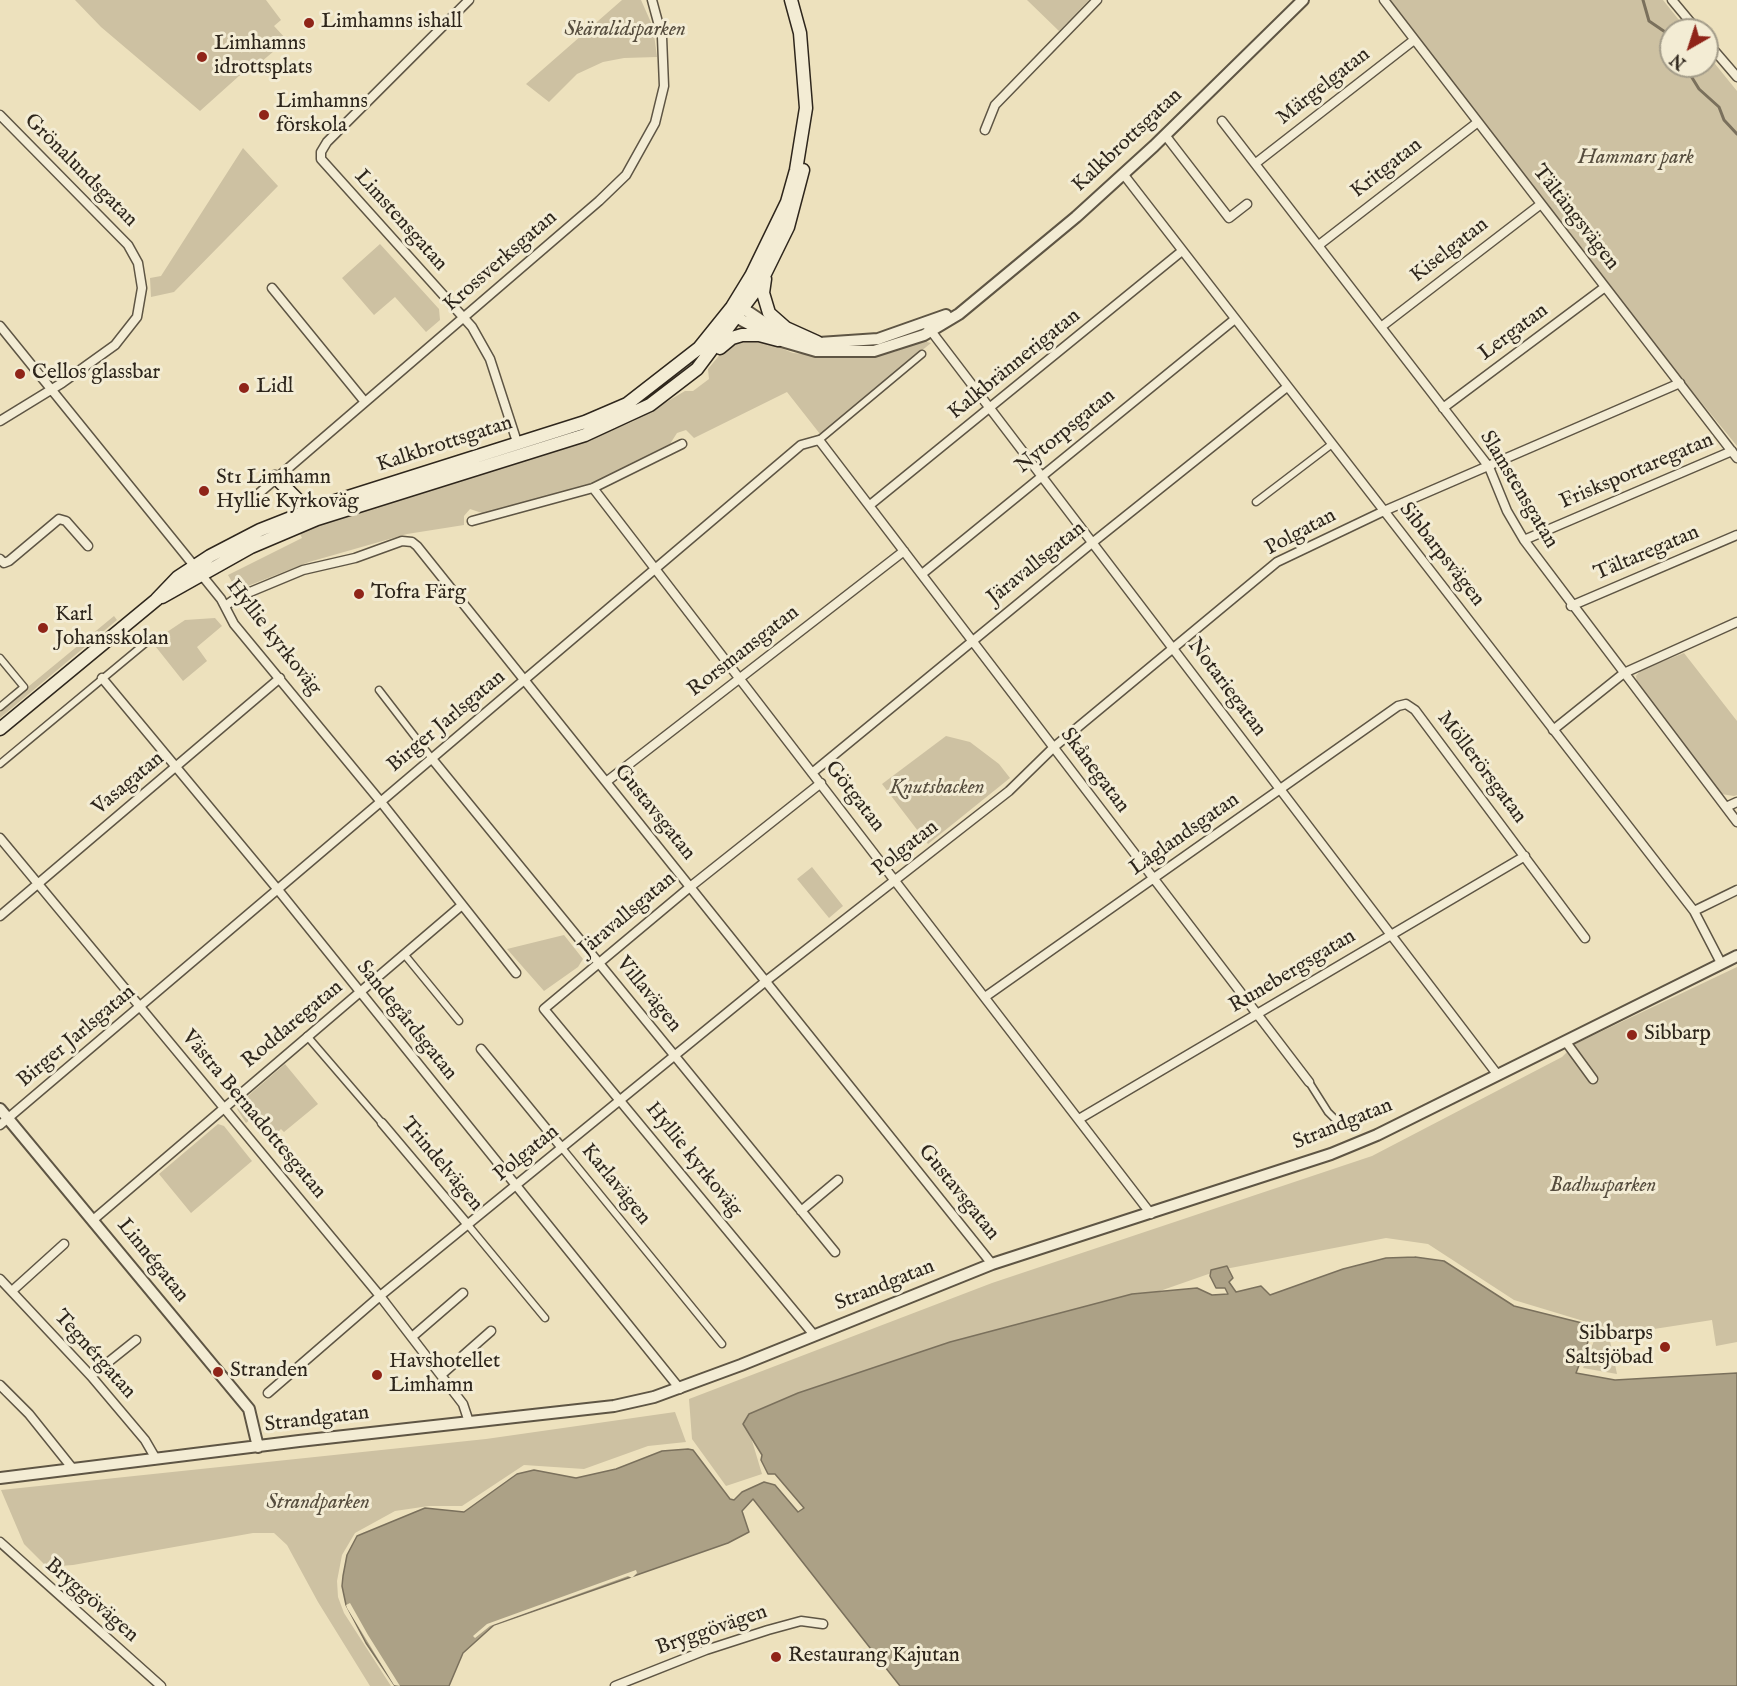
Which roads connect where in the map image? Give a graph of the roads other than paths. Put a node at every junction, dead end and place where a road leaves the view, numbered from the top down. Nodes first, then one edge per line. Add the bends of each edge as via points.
1 (469, 0) edge
2 (652, 0) edge
3 (791, 0) edge
4 (1096, 0) edge
5 (1303, 0) edge
6 (1384, 0) edge
7 (1672, 0) edge
8 (1687, 18) edge
9 (1414, 40) junction
10 (1719, 56) edge
11 (1737, 77) edge
12 (806, 108) junction
13 (0, 115) edge
14 (1222, 121) dead end
15 (1478, 122) junction
16 (986, 130) dead end
17 (1165, 135) junction
18 (1256, 163) junction
19 (1124, 175) junction
20 (1248, 204) dead end
21 (1541, 204) junction
22 (1319, 245) junction
23 (1182, 251) junction
24 (769, 268) junction
25 (1605, 287) junction
26 (272, 288) dead end
27 (738, 311) junction
28 (464, 318) junction
29 (1235, 319) junction
30 (0, 326) edge
31 (1381, 327) junction
32 (929, 328) junction
33 (778, 340) junction
34 (817, 342) junction
35 (922, 354) dead end
36 (697, 369) junction
37 (1680, 383) junction
38 (1287, 387) junction
39 (50, 390) junction
40 (365, 402) junction
41 (1443, 408) junction
42 (990, 409) junction
43 (0, 421) edge
44 (819, 440) junction
45 (518, 442) junction
46 (682, 444) dead end
47 (1332, 444) junction
48 (1734, 454) edge
49 (1489, 467) junction
50 (1040, 475) junction
51 (274, 477) junction
52 (593, 488) junction
53 (257, 495) dead end
54 (1257, 502) dead end
55 (326, 504) junction
56 (870, 505) junction
57 (1384, 511) junction
58 (472, 521) dead end
59 (1737, 535) edge
60 (1524, 540) junction
61 (1092, 543) junction
62 (88, 546) dead end
63 (904, 551) junction
64 (2, 561) edge
65 (656, 569) junction
66 (197, 571) junction
67 (922, 574) junction
68 (225, 606) junction
69 (1571, 606) junction
70 (1737, 622) edge
71 (972, 640) junction
72 (148, 641) dead end
73 (1173, 649) junction
74 (0, 658) edge
75 (1624, 673) junction
76 (102, 678) junction
77 (280, 678) junction
78 (740, 678) junction
79 (525, 680) junction
80 (379, 690) dead end
81 (1406, 704) joint
82 (0, 707) edge
83 (0, 729) edge
84 (1553, 730) junction
85 (1054, 747) junction
86 (433, 760) junction
87 (0, 764) edge
88 (177, 767) junction
89 (812, 773) junction
90 (606, 782) junction
91 (821, 783) junction
92 (1281, 791) junction
93 (381, 802) junction
94 (1737, 802) edge
95 (1726, 807) junction
96 (1737, 822) edge
97 (0, 838) edge
98 (1525, 856) junction
99 (1154, 879) junction
100 (896, 881) junction
101 (39, 884) junction
102 (690, 886) junction
103 (1737, 890) edge
104 (279, 891) junction
105 (462, 905) junction
106 (1694, 911) junction
107 (0, 916) edge
108 (1391, 934) junction
109 (1585, 938) dead end
110 (404, 954) junction
111 (1737, 956) edge
112 (598, 962) junction
113 (1721, 963) junction
114 (516, 973) dead end
115 (766, 981) junction
116 (359, 992) junction
117 (985, 997) junction
118 (141, 1007) junction
119 (544, 1009) joint
120 (1257, 1015) junction
121 (459, 1021) dead end
122 (307, 1036) junction
123 (1566, 1042) junction
124 (481, 1048) dead end
125 (675, 1056) junction
126 (1497, 1074) junction
127 (1593, 1079) dead end
128 (1309, 1082) joint
129 (621, 1100) junction
130 (224, 1107) junction
131 (0, 1109) edge
132 (1079, 1119) junction
133 (4, 1122) edge
134 (382, 1124) joint
135 (1340, 1124) dead end
136 (562, 1148) junction
137 (838, 1180) dead end
138 (516, 1185) junction
139 (801, 1210) junction
140 (1151, 1214) junction
141 (93, 1220) junction
142 (468, 1225) junction
143 (64, 1244) dead end
144 (836, 1252) dead end
145 (992, 1264) junction
146 (0, 1279) edge
147 (12, 1291) junction
148 (463, 1293) dead end
149 (380, 1296) junction
150 (545, 1318) dead end
151 (491, 1331) dead end
152 (814, 1335) junction
153 (412, 1337) junction
154 (136, 1340) dead end
155 (722, 1344) dead end
156 (441, 1375) junction
157 (91, 1376) junction
158 (0, 1385) edge
159 (680, 1389) junction
160 (268, 1393) dead end
161 (469, 1422) junction
162 (258, 1447) junction
163 (156, 1459) junction
164 (73, 1468) junction
165 (0, 1478) edge
166 (0, 1542) edge
167 (823, 1624) dead end
168 (161, 1686) edge
169 (615, 1686) edge

1 - 28 street, Limstensgatan via 376,91 321,152 324,165
2 - 28 street, Krossverksgatan via 662,37 664,86 655,123 639,156 599,201
3 - 12 main road via 800,33
4 - 16 street via 995,105
5 - 17 street, Kalkbrottsgatan
6 - 9 street, Tältängsvägen
7 - 8 street
9 - 15 street, Tältängsvägen
9 - 18 street, Märgelgatan
10 - 11 street
12 - 24 main road, Kalkbrottsgatan via 806,152 799,190 788,227
12 - 27 main road via 787,202
13 - 39 street, Grönalundsgatan via 128,245 138,262 140,310 129,329 115,345
14 - 18 street, Slamstensgatan
15 - 21 street, Tältängsvägen
15 - 22 street, Kritgatan
17 - 19 street, Kalkbrottsgatan
17 - 20 street via 1229,218
18 - 22 street, Slamstensgatan
19 - 23 street, Sibbarpsvägen
19 - 32 street, Kalkbrottsgatan via 973,302
21 - 25 street, Tältängsvägen
21 - 31 street, Kiselgatan
22 - 31 street, Slamstensgatan
23 - 29 street, Sibbarpsvägen
23 - 42 street, Kalkbrännerigatan
24 - 27 main road, Kalkbrottsgatan
24 - 34 main road via 763,292 769,312 786,328
25 - 37 street, Tältängsvägen
25 - 41 street, Lergatan
26 - 40 street
27 - 33 street, Kalkbrottsgatan
27 - 34 street, Kalkbrottsgatan via 780,333
27 - 36 main road, Kalkbrottsgatan
27 - 45 main road, Kalkbrottsgatan via 699,348 627,404 585,422
28 - 40 street, Krossverksgatan
28 - 45 street, Limstensgatan via 490,359
29 - 38 street, Sibbarpsvägen
29 - 50 street, Nytorpsgatan
30 - 39 street, Hyllie kyrkoväg
31 - 41 street, Slamstensgatan
32 - 33 street, Kalkbrottsgatan via 905,343 863,353 816,351
32 - 34 street, Kalkbrottsgatan via 849,343
32 - 42 street, Notariegatan
33 - 36 main road via 750,334 732,338
35 - 44 street, Birger Jarlsgatan
36 - 66 main road, Kalkbrottsgatan via 650,405 618,421 544,449 317,519
37 - 48 street, Tältängsvägen
37 - 49 street, Polgatan
38 - 47 street, Sibbarpsvägen
38 - 61 street, Järavallsgatan
39 - 43 street
39 - 66 street, Hyllie kyrkoväg
40 - 51 street, Krossverksgatan
41 - 49 street, Slamstensgatan
42 - 50 street, Notariegatan
42 - 56 street, Kalkbrännerigatan
44 - 56 street, Skånegatan
44 - 65 street, Birger Jarlsgatan via 801,445
45 - 55 main road, Kalkbrottsgatan
46 - 52 street
47 - 54 street
47 - 57 street, Sibbarpsvägen
48 - 60 street, Frisksportaregatan
49 - 57 street, Polgatan
49 - 60 street, Slamstensgatan
50 - 61 street, Notariegatan
50 - 67 street, Nytorpsgatan
51 - 53 street, Krossverksgatan
51 - 55 main road via 300,502
52 - 58 street
52 - 65 street, Götgatan
55 - 66 main road, Kalkbrottsgatan via 260,530
56 - 63 street, Skånegatan
57 - 73 street, Polgatan via 1277,562
57 - 84 street, Sibbarpsvägen
59 - 69 street, Tältaregatan
60 - 69 street, Slamstensgatan
61 - 71 street, Järavallsgatan
61 - 73 street, Notariegatan
62 - 64 street via 66,521 59,519
63 - 67 street, Skånegatan
63 - 78 street, Rorsmansgatan
65 - 78 street, Götgatan
65 - 79 street, Birger Jarlsgatan
66 - 68 street, Hyllie kyrkoväg
66 - 83 main road, Kalkbrottsgatan via 156,600
67 - 71 street, Skånegatan
68 - 77 street, Hyllie kyrkoväg via 234,624
68 - 79 street, Gustavsgatan via 303,570 412,542
69 - 75 street, Slamstensgatan
70 - 75 street
71 - 85 street, Skånegatan
71 - 89 street, Järavallsgatan
72 - 76 street
73 - 85 street, Polgatan
73 - 92 street, Notariegatan
74 - 82 street via 24,687
75 - 84 street
75 - 95 street, Slamstensgatan
76 - 87 street
76 - 88 street, Sandegårdsgatan
77 - 88 street, Vasagatan
77 - 93 street, Hyllie kyrkoväg
78 - 89 street, Götgatan
78 - 90 street, Rorsmansgatan
79 - 86 street, Birger Jarlsgatan
79 - 90 street, Gustavsgatan
80 - 86 street, Villavägen
81 - 92 street, Låglandsgatan
81 - 98 street, Möllerörsgatan via 1415,710
84 - 106 street, Sibbarpsvägen
85 - 99 street, Skånegatan
85 - 100 street, Polgatan via 1009,791
86 - 93 street, Birger Jarlsgatan
86 - 112 street, Villavägen
88 - 101 street, Vasagatan
88 - 104 street, Sandegårdsgatan
89 - 91 street, Götgatan
90 - 102 street, Gustavsgatan
91 - 100 street, Götgatan
91 - 102 street, Järavallsgatan
92 - 99 street, Låglandsgatan
92 - 108 street, Notariegatan
93 - 104 street, Birger Jarlsgatan
93 - 105 street, Hyllie kyrkoväg
94 - 95 street
95 - 96 street, Slamstensgatan
97 - 101 street, Västra Bernadottesgatan
98 - 108 street, Runebergsgatan
98 - 109 street, Möllerörsgatan
99 - 117 street, Låglandsgatan
99 - 120 street, Skånegatan
100 - 115 street, Polgatan
100 - 117 street, Götgatan
101 - 107 street, Vasagatan
101 - 118 street, Västra Bernadottesgatan
102 - 112 street, Järavallsgatan
102 - 115 street, Gustavsgatan
103 - 106 street
104 - 116 street, Sandegårdsgatan
104 - 118 street, Birger Jarlsgatan
105 - 110 street, Roddaregatan
105 - 114 street, Hyllie kyrkoväg
106 - 113 street, Sibbarpsvägen
108 - 120 street, Runebergsgatan
108 - 126 street, Notariegatan
110 - 116 street, Roddaregatan
110 - 121 street
111 - 113 street, Strandgatan
112 - 119 street, Järavallsgatan
112 - 125 street, Villavägen
113 - 123 street, Strandgatan
115 - 125 street, Polgatan
115 - 145 street, Gustavsgatan
116 - 122 street, Roddaregatan
116 - 138 street, Sandegårdsgatan
117 - 132 street, Götgatan
118 - 130 street, Västra Bernadottesgatan
118 - 133 street, Birger Jarlsgatan
119 - 129 street, Hyllie kyrkoväg
120 - 128 street, Skånegatan
120 - 132 street, Runebergsgatan
122 - 130 street, Roddaregatan
122 - 134 street, Trindelvägen
123 - 126 street, Strandgatan
123 - 127 street
124 - 136 street, Karlavägen
125 - 129 street, Polgatan
125 - 139 street, Villavägen
126 - 140 street, Strandgatan via 1331,1154
128 - 135 street, Skånegatan
129 - 136 street, Polgatan
129 - 152 street, Hyllie kyrkoväg
130 - 141 street, Roddaregatan
130 - 149 street, Västra Bernadottesgatan
131 - 133 street, Linnégatan
132 - 140 street, Götgatan
133 - 141 street, Linnégatan
134 - 142 street, Trindelvägen
136 - 138 street, Polgatan
136 - 155 street, Karlavägen
137 - 139 street
138 - 142 street, Polgatan
138 - 159 street, Sandegårdsgatan
139 - 144 street, Villavägen
140 - 145 street, Strandgatan
141 - 162 street, Linnégatan via 249,1409
142 - 149 street, Polgatan
142 - 150 street, Trindelvägen
143 - 147 street
145 - 152 street, Strandgatan
146 - 147 street, Tegnérgatan
147 - 157 street, Tegnérgatan
148 - 153 street
149 - 153 street, Västra Bernadottesgatan
149 - 160 street, Polgatan
151 - 156 street
152 - 159 street, Strandgatan
153 - 156 street, Västra Bernadottesgatan
154 - 157 street
156 - 161 street, Västra Bernadottesgatan via 463,1404
157 - 163 street, Tegnérgatan via 145,1440
158 - 164 street
159 - 161 street, Strandgatan via 614,1406
161 - 162 street, Strandgatan
162 - 163 street, Strandgatan
163 - 164 street, Strandgatan
164 - 165 street, Strandgatan
166 - 168 street, Bryggövägen
167 - 169 street, Bryggövägen via 801,1621 768,1630

